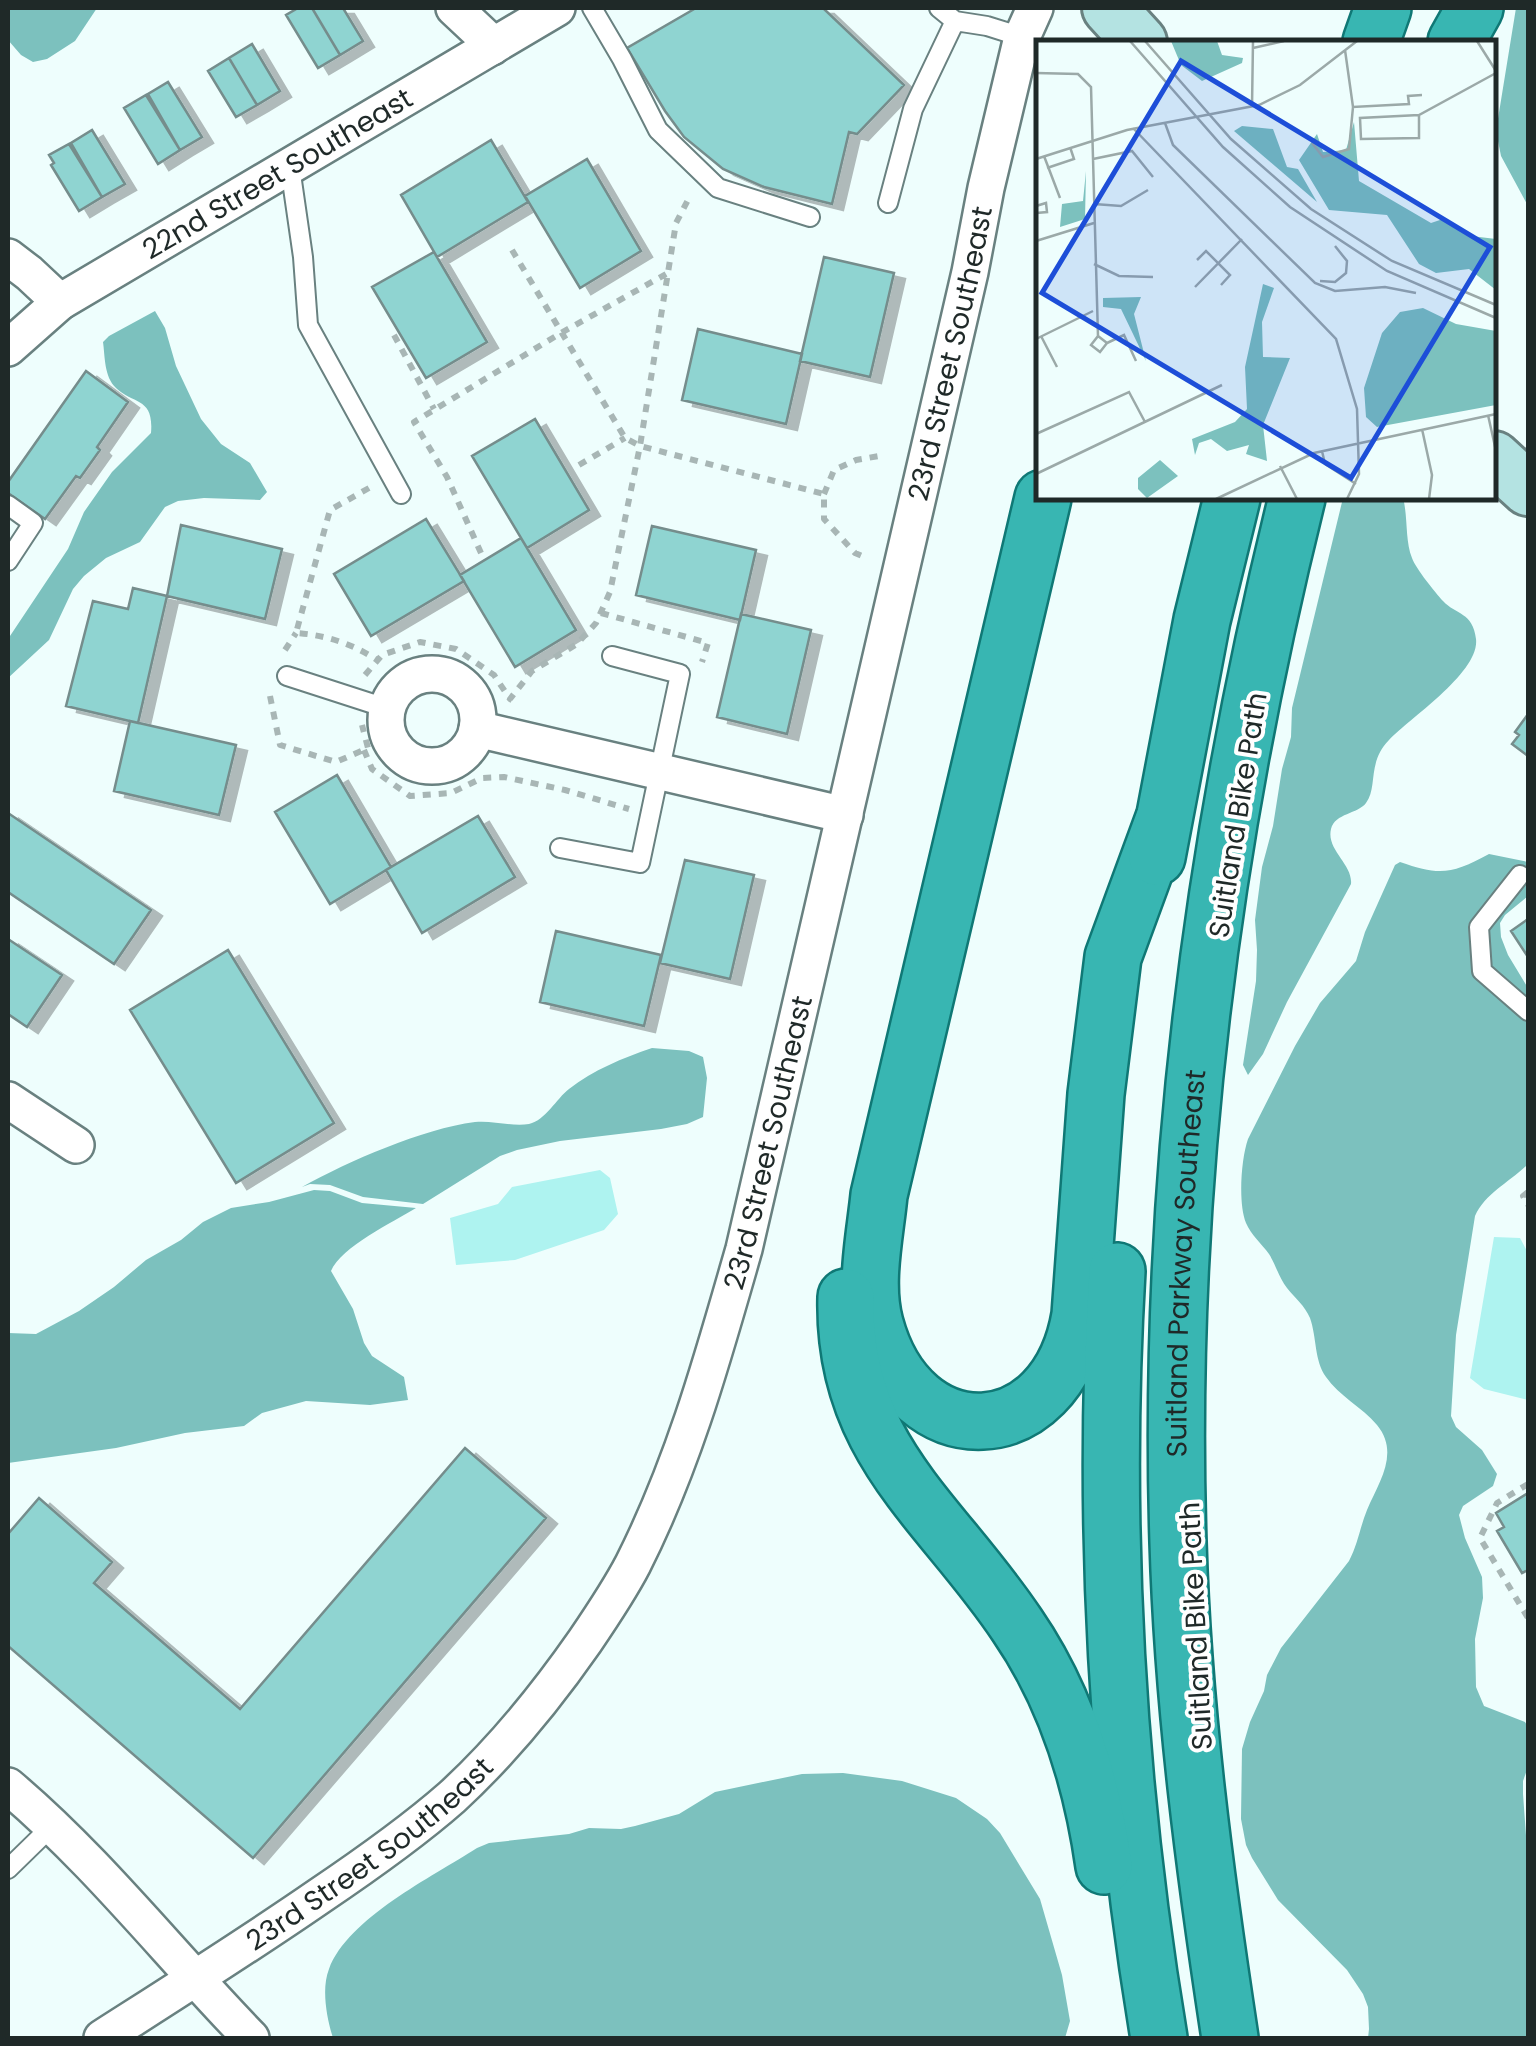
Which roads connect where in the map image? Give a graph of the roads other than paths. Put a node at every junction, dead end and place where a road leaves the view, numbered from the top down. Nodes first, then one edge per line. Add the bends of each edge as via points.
1 (454, 8) edge
2 (558, 8) edge
3 (592, 8) edge
4 (939, 8) edge
5 (1109, 8) edge
6 (1383, 8) edge
7 (1449, 8) edge
8 (1475, 8) edge
9 (955, 22) junction
10 (1029, 22) edge
11 (1138, 40) edge
12 (1372, 40) edge
13 (1438, 40) edge
14 (1457, 40) edge
15 (492, 48) junction
16 (290, 167) junction
17 (888, 203) dead end
18 (810, 218) dead end
19 (8, 257) edge
20 (60, 302) junction
21 (8, 348) edge
22 (401, 494) dead end
23 (1042, 500) edge
24 (1232, 500) edge
25 (1297, 500) edge
26 (8, 505) edge
27 (8, 561) edge
28 (612, 656) dead end
29 (282, 669) road end
30 (371, 704) junction
31 (477, 729) junction
32 (658, 772) junction
33 (845, 815) junction
34 (1164, 821) junction
35 (560, 848) dead end
36 (1520, 875) dead end
37 (1528, 1011) edge
38 (8, 1100) edge
39 (76, 1144) dead end
40 (879, 1194) junction
41 (8, 1786) edge
42 (51, 1826) junction
43 (8, 1869) edge
44 (194, 1980) junction
45 (102, 2038) edge
46 (251, 2038) edge
47 (1129, 2038) edge
48 (1159, 2038) edge
49 (1230, 2038) edge

1 - 15 street
2 - 15 street, 22nd Street Southeast
3 - 18 lane via 658,130 702,173 718,188
4 - 9 lane
5 - 11 main road
6 - 12 highway
7 - 13 highway
8 - 14 highway
9 - 10 lane
9 - 17 lane via 913,110
10 - 33 street, 23rd Street Southeast
15 - 16 street, 22nd Street Southeast
16 - 20 street, 22nd Street Southeast
16 - 22 lane via 308,324
19 - 20 street
20 - 21 street, 22nd Street Southeast
23 - 40 highway
24 - 34 highway
25 - 49 highway, Suitland Parkway Southeast via 1223,856 1195,1066 1180,1272 1183,1647
26 - 27 lane via 34,524
28 - 32 lane via 680,674
29 - 30 lane
30 - 31 street via 414,676 443,674 467,690
30 - 31 street via 396,750 420,765 450,764 472,745
31 - 32 street
32 - 33 street
32 - 35 lane via 640,863
33 - 44 street, 23rd Street Southeast via 744,1249 704,1391 632,1566 566,1668 454,1794 354,1873
34 - 40 highway via 1113,957 1076,1336 1059,1374 1036,1401 1004,1418 968,1421 938,1413 900,1379 871,1308
34 - 48 highway via 1127,1123 1112,1437 1124,1740
36 - 37 lane via 1479,928 1482,971
38 - 39 street
40 - 47 highway via 850,1270 851,1372 890,1460 1016,1623 1065,1715 1096,1814
41 - 42 street
42 - 43 lane
42 - 44 street
44 - 45 street, 23rd Street Southeast
44 - 46 street

